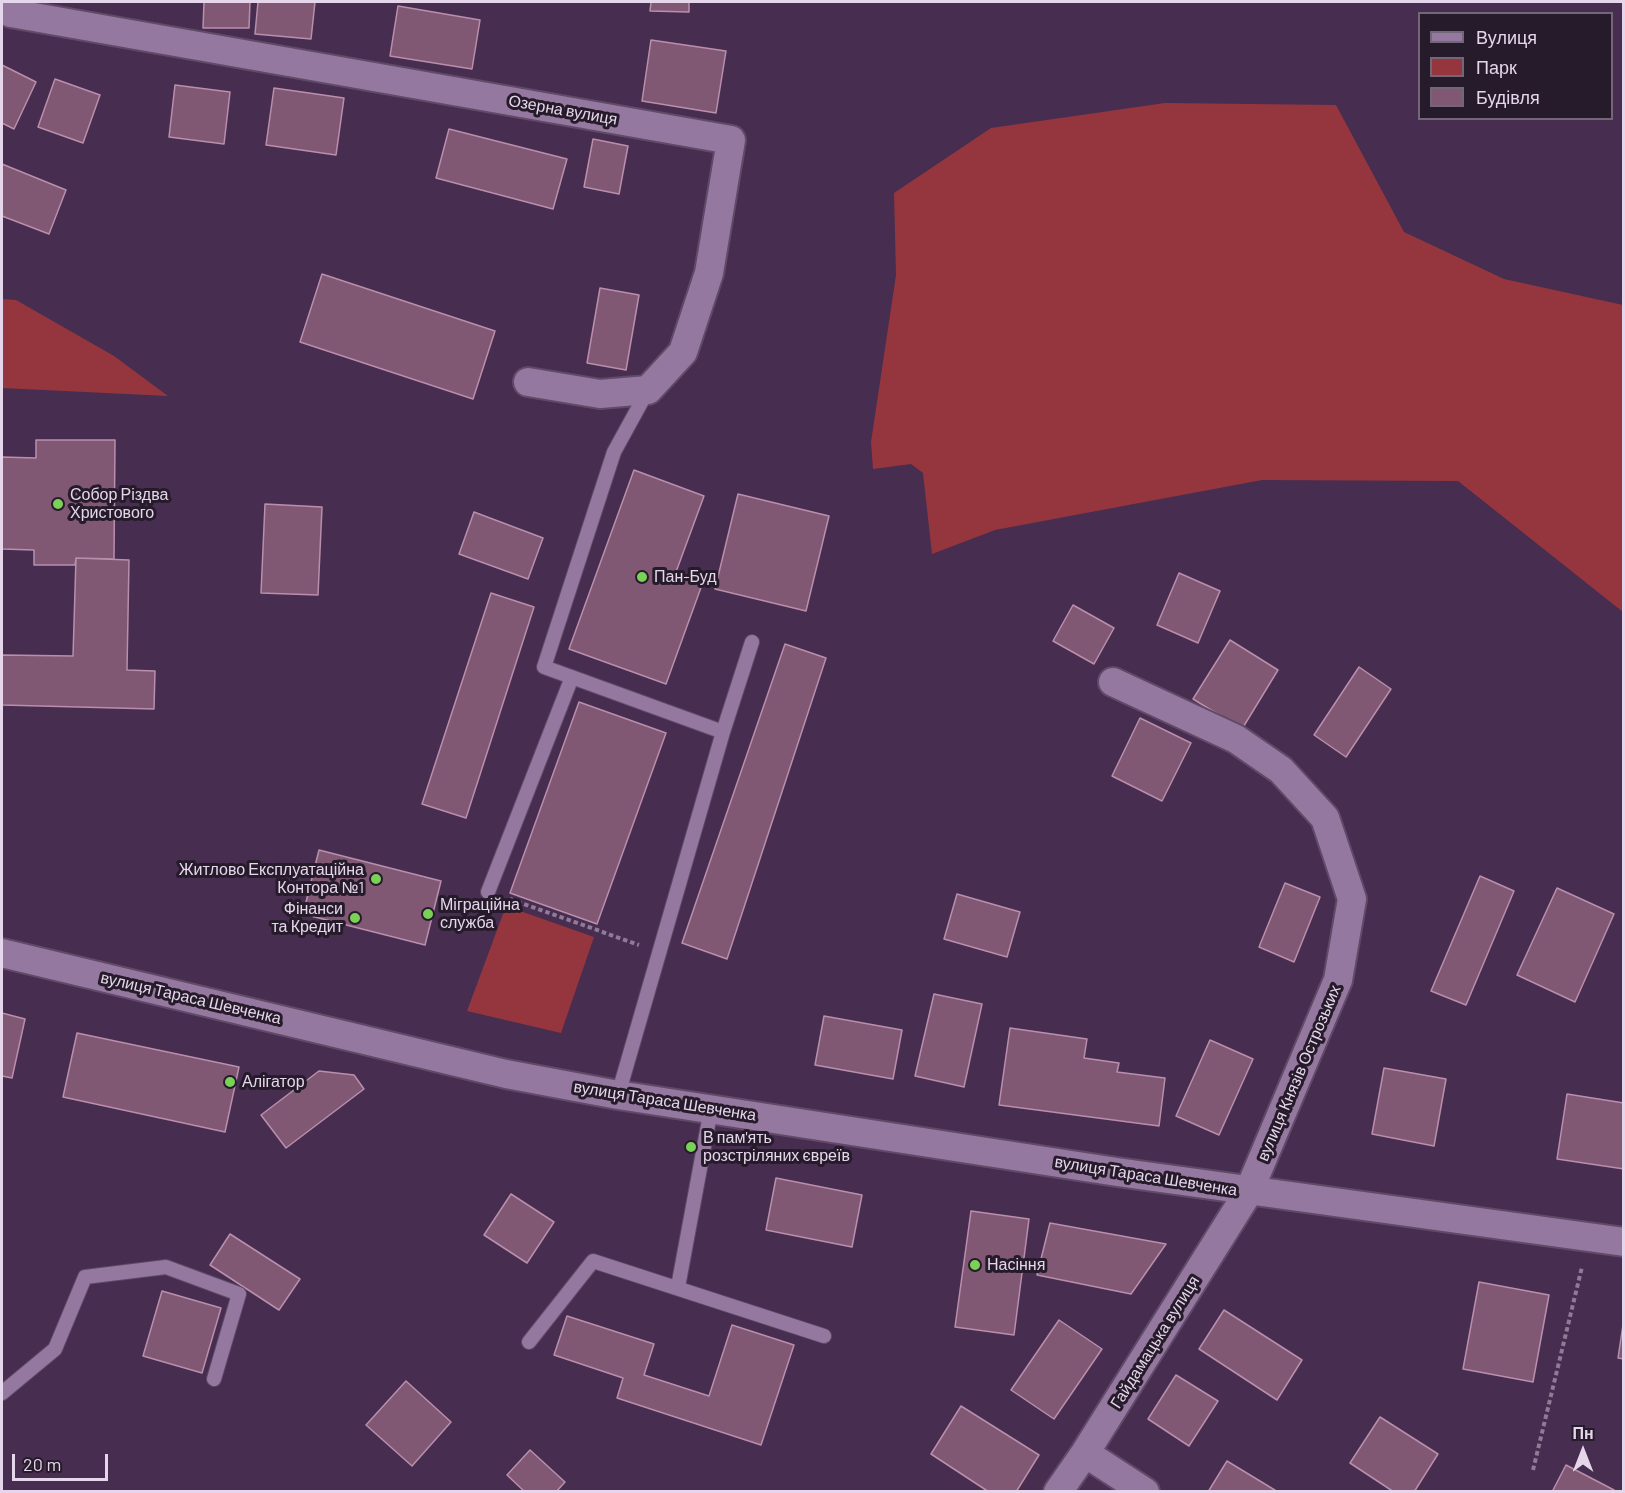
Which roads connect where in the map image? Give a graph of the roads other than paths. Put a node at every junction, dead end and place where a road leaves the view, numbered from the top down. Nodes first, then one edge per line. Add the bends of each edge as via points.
1 (8, 14) edge
2 (528, 382) dead end
3 (648, 390) junction
4 (753, 642) dead end
5 (572, 677) junction
6 (1113, 682) dead end
7 (723, 732) junction
8 (488, 892) road end
9 (2, 953) edge
10 (618, 1095) junction
11 (711, 1109) junction
12 (1250, 1191) junction
13 (1623, 1242) edge
14 (678, 1287) junction
15 (824, 1336) dead end
16 (529, 1342) dead end
17 (214, 1379) dead end
18 (2, 1392) edge
19 (1085, 1453) junction
20 (1058, 1491) edge
21 (1145, 1491) edge

1 - 3 street, Озерна вулиця via 731,140 709,273 683,352
2 - 3 street via 600,394
3 - 5 lane via 614,452 544,667
4 - 7 lane
5 - 7 lane
5 - 8 lane
6 - 12 street, вулиця Князів Острозьких via 1236,739 1281,770 1325,818 1352,899 1338,980
7 - 10 lane
9 - 10 street, вулиця Тараса Шевченка via 506,1074
10 - 11 street, вулиця Тараса Шевченка
11 - 12 street, вулиця Тараса Шевченка
11 - 14 lane
12 - 13 street, вулиця Тараса Шевченка
12 - 19 street, Гайдамацька вулиця
14 - 15 lane
14 - 16 lane via 593,1261
17 - 18 lane via 238,1294 166,1267 84,1277 55,1349
19 - 20 street, Гайдамацька вулиця
19 - 21 street

